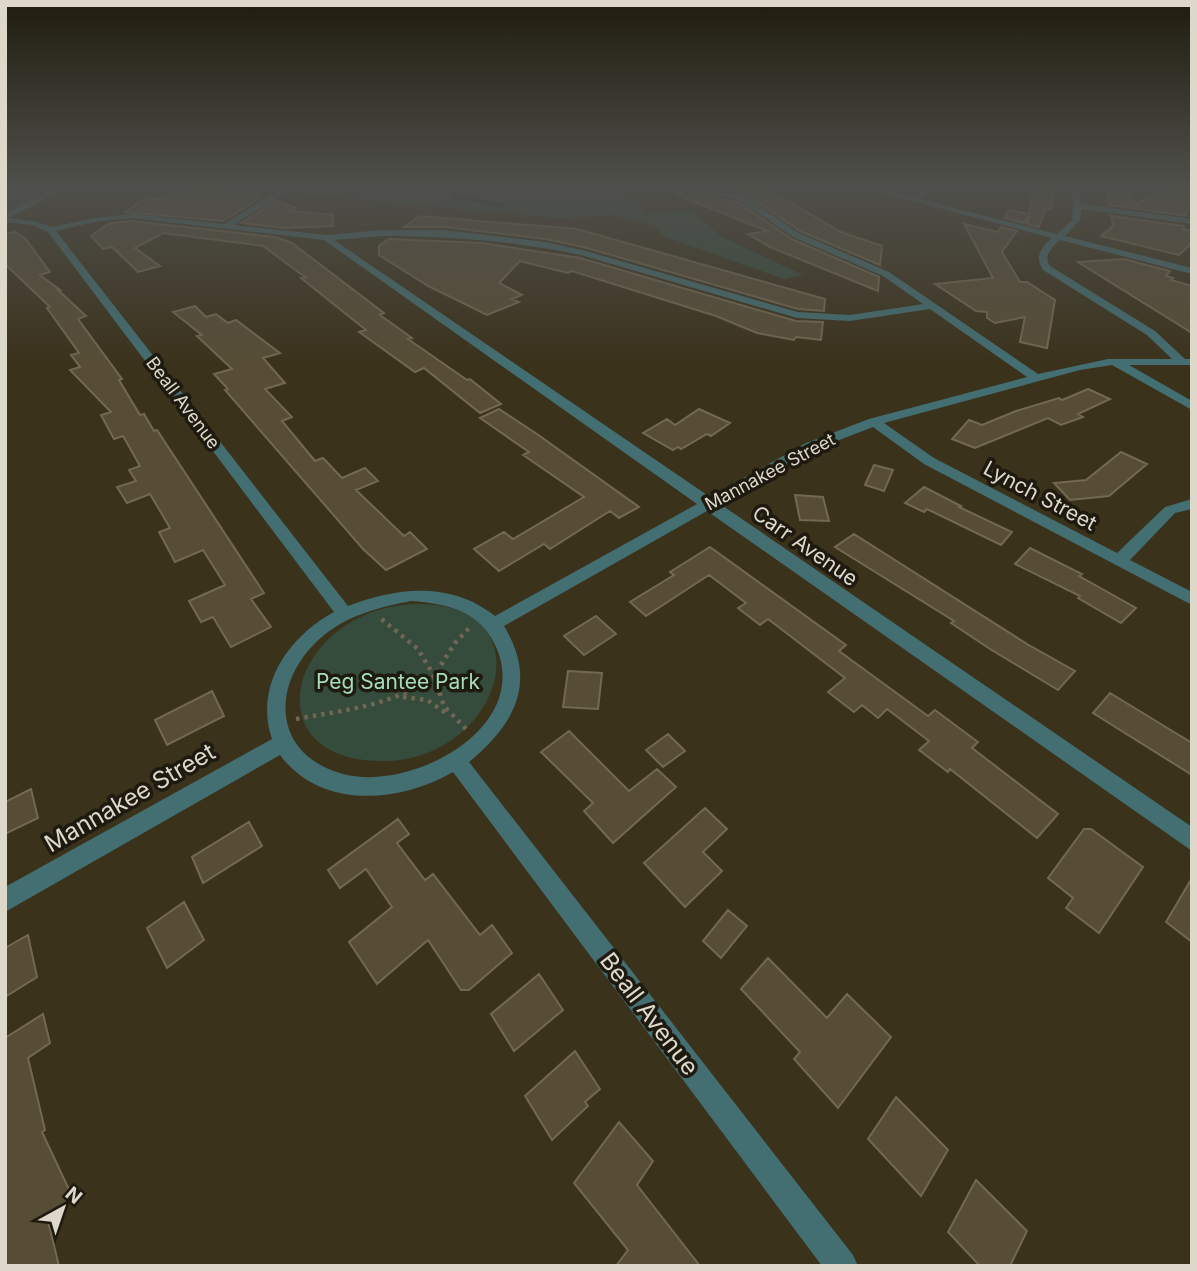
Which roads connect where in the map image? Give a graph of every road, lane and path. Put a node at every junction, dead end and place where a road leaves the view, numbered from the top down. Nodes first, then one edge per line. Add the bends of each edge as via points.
1 (63, 246) edge
2 (338, 246) edge
3 (551, 246) edge
4 (822, 246) edge
5 (1049, 246) edge
6 (1098, 246) edge
7 (1192, 271) edge
8 (933, 306) junction
9 (1186, 361) edge
10 (1114, 362) junction
11 (1036, 378) junction
12 (1192, 406) edge
13 (874, 422) junction
14 (707, 504) junction
15 (1192, 504) edge
16 (1119, 561) junction
17 (1192, 599) edge
18 (344, 613) junction
19 (376, 614) dead end
20 (485, 622) junction
21 (434, 676) junction
22 (402, 697) junction
23 (448, 715) junction
24 (292, 720) dead end
25 (471, 733) dead end
26 (282, 743) junction
27 (457, 762) junction
28 (1192, 840) edge
29 (5, 900) edge
30 (842, 1266) edge

1 - 18 street, Beall Avenue
2 - 14 street, Carr Avenue
3 - 8 street via 797,314 850,318
4 - 8 street via 886,274
5 - 9 street via 1043,253 1046,268 1151,333
6 - 7 street
8 - 11 street
9 - 10 street, Mannakee Street
10 - 11 street, Mannakee Street
10 - 12 street
11 - 13 street, Mannakee Street
13 - 14 street, Mannakee Street via 811,446
13 - 16 street, Lynch Street via 929,461
14 - 20 street, Mannakee Street
14 - 28 street, Carr Avenue
15 - 16 street via 1170,510
16 - 17 street, Lynch Street
18 - 20 street via 411,595 443,598 471,608
18 - 26 street via 315,632 292,656 277,684 273,714
19 - 21 path via 418,649
20 - 21 path via 455,643
20 - 27 street via 509,648 513,676 506,706 487,736
21 - 22 path
21 - 23 path
22 - 23 path via 427,700
22 - 24 path
23 - 25 path
26 - 27 street via 314,773 336,783 375,788 418,780
26 - 29 street, Mannakee Street
27 - 30 street, Beall Avenue

